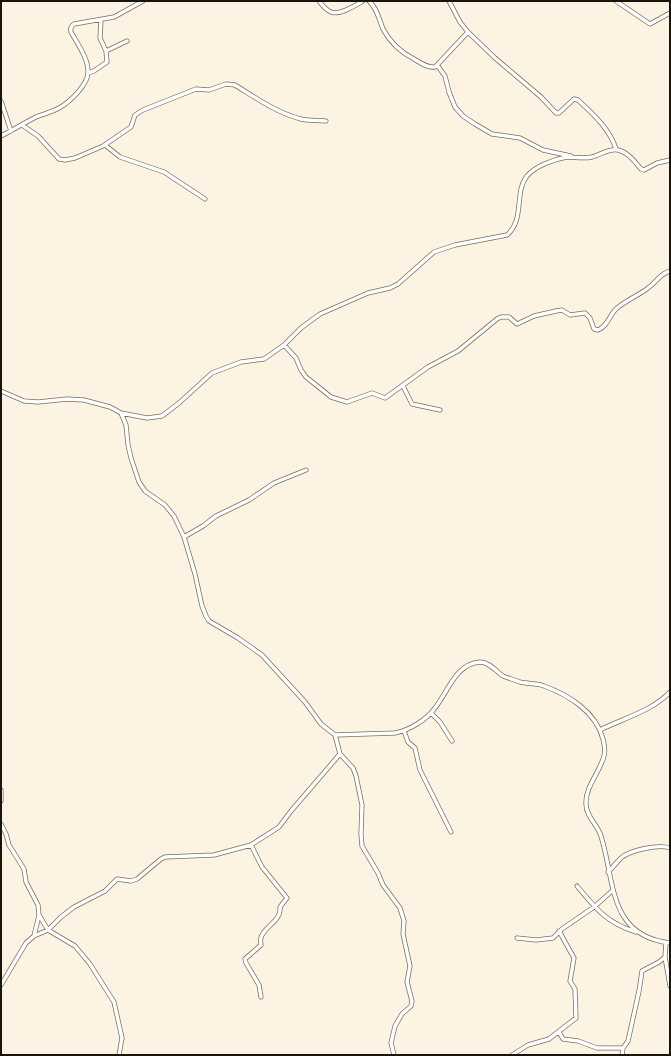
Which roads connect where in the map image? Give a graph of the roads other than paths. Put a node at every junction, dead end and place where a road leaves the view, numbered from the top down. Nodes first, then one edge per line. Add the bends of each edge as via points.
1 (143, 1) edge
2 (319, 1) edge
3 (363, 1) edge
4 (368, 1) edge
5 (448, 1) edge
6 (616, 1) edge
7 (670, 13) edge
8 (101, 20) junction
9 (468, 32) junction
10 (127, 41) dead end
11 (106, 51) junction
12 (437, 66) junction
13 (88, 73) junction
14 (1, 101) edge
15 (2, 107) edge
16 (326, 121) dead end
17 (22, 125) junction
18 (11, 131) junction
19 (1, 136) edge
20 (105, 145) junction
21 (616, 149) junction
22 (576, 157) junction
23 (670, 160) edge
24 (205, 199) dead end
25 (670, 271) edge
26 (284, 345) junction
27 (403, 386) junction
28 (1, 391) edge
29 (440, 410) dead end
30 (121, 413) junction
31 (306, 470) dead end
32 (184, 537) junction
33 (670, 692) edge
34 (431, 713) junction
35 (600, 730) junction
36 (404, 731) junction
37 (335, 735) junction
38 (452, 741) dead end
39 (340, 754) junction
40 (1, 790) edge
41 (1, 801) edge
42 (1, 824) edge
43 (452, 832) dead end
44 (250, 845) junction
45 (670, 848) edge
46 (608, 872) junction
47 (577, 886) dead end
48 (612, 891) junction
49 (594, 907) junction
50 (39, 915) junction
51 (48, 930) junction
52 (560, 931) junction
53 (637, 932) junction
54 (34, 936) junction
55 (517, 938) dead end
56 (668, 943) edge
57 (665, 957) junction
58 (1, 986) edge
59 (670, 986) edge
60 (260, 997) dead end
61 (558, 1032) junction
62 (623, 1048) junction
63 (119, 1055) edge
64 (394, 1055) edge
65 (512, 1055) edge
66 (622, 1055) edge

1 - 8 street via 120,14
2 - 3 street via 334,13 352,8
4 - 12 street via 375,9 386,34 404,53 428,67
5 - 9 street
6 - 7 street via 650,24
8 - 11 street via 100,38
8 - 13 street via 74,24 70,30 87,64
9 - 12 street
9 - 21 street via 556,113 574,99 578,100 600,122 613,140
10 - 11 street
11 - 13 street via 107,62
12 - 22 street via 445,76 455,107 474,124 492,134 520,138 543,150
13 - 17 street via 74,97 64,105
14 - 15 street
15 - 18 street
16 - 20 street via 302,119 287,114 231,84 209,90 196,89 140,112 135,115 130,127
17 - 18 street
17 - 20 street via 38,136 62,160 75,158
18 - 19 street
20 - 24 street via 120,157 164,172
21 - 22 street via 592,157
21 - 23 street via 627,154 644,170
22 - 26 street via 555,160 528,175 523,182 516,223 507,236 455,245 434,252 398,284 327,310 301,328
25 - 27 street via 660,275 649,288 619,307 601,329 594,329 585,313 570,315 562,310 534,316 516,324 509,317 501,317 458,351 428,367
26 - 27 street via 296,358 306,377 334,398 347,402 372,393 385,398
26 - 30 street via 264,359 241,362 212,373 162,416 147,418
27 - 29 street via 412,404
28 - 30 street via 24,401 84,400 110,407
30 - 32 street via 139,482 145,492 160,500 169,509
31 - 32 street via 274,482 249,500 216,516
32 - 37 street via 206,616 213,624 262,655 305,702 320,724
33 - 35 street via 650,706
34 - 35 street via 455,676 467,667 481,662 505,676 542,685 567,696 586,712
34 - 36 street
34 - 38 street
35 - 46 street via 605,747 604,757 586,805 601,835
36 - 37 street
36 - 43 street via 408,742 415,748 420,770
37 - 39 street
39 - 44 street via 279,827
39 - 64 street via 356,776 362,805 362,846 383,886 400,908 404,921 403,934 410,966 407,982 412,1001 395,1026 391,1042
40 - 41 street
42 - 50 street via 9,845 24,869 26,882 38,906
44 - 51 street via 214,855 163,857 137,880 117,878 105,891 67,912
44 - 60 street via 262,866 287,898 280,907 277,918 262,936 261,945 245,959 259,984
45 - 46 street via 665,846 631,852 622,857
46 - 48 street
47 - 49 street
48 - 49 street
48 - 53 street via 624,919
49 - 52 street
49 - 53 street via 609,920
50 - 51 street
50 - 54 street
51 - 54 street
51 - 63 street via 75,946 90,964 114,1002 122,1038
52 - 55 street via 550,939
52 - 61 street via 574,958 570,981 574,989 577,1016
53 - 56 street
54 - 58 street via 26,943
56 - 57 street
57 - 59 street
57 - 62 street via 642,971 628,1041
61 - 62 street via 563,1039 597,1048
61 - 65 street via 545,1041 528,1045
62 - 66 street

